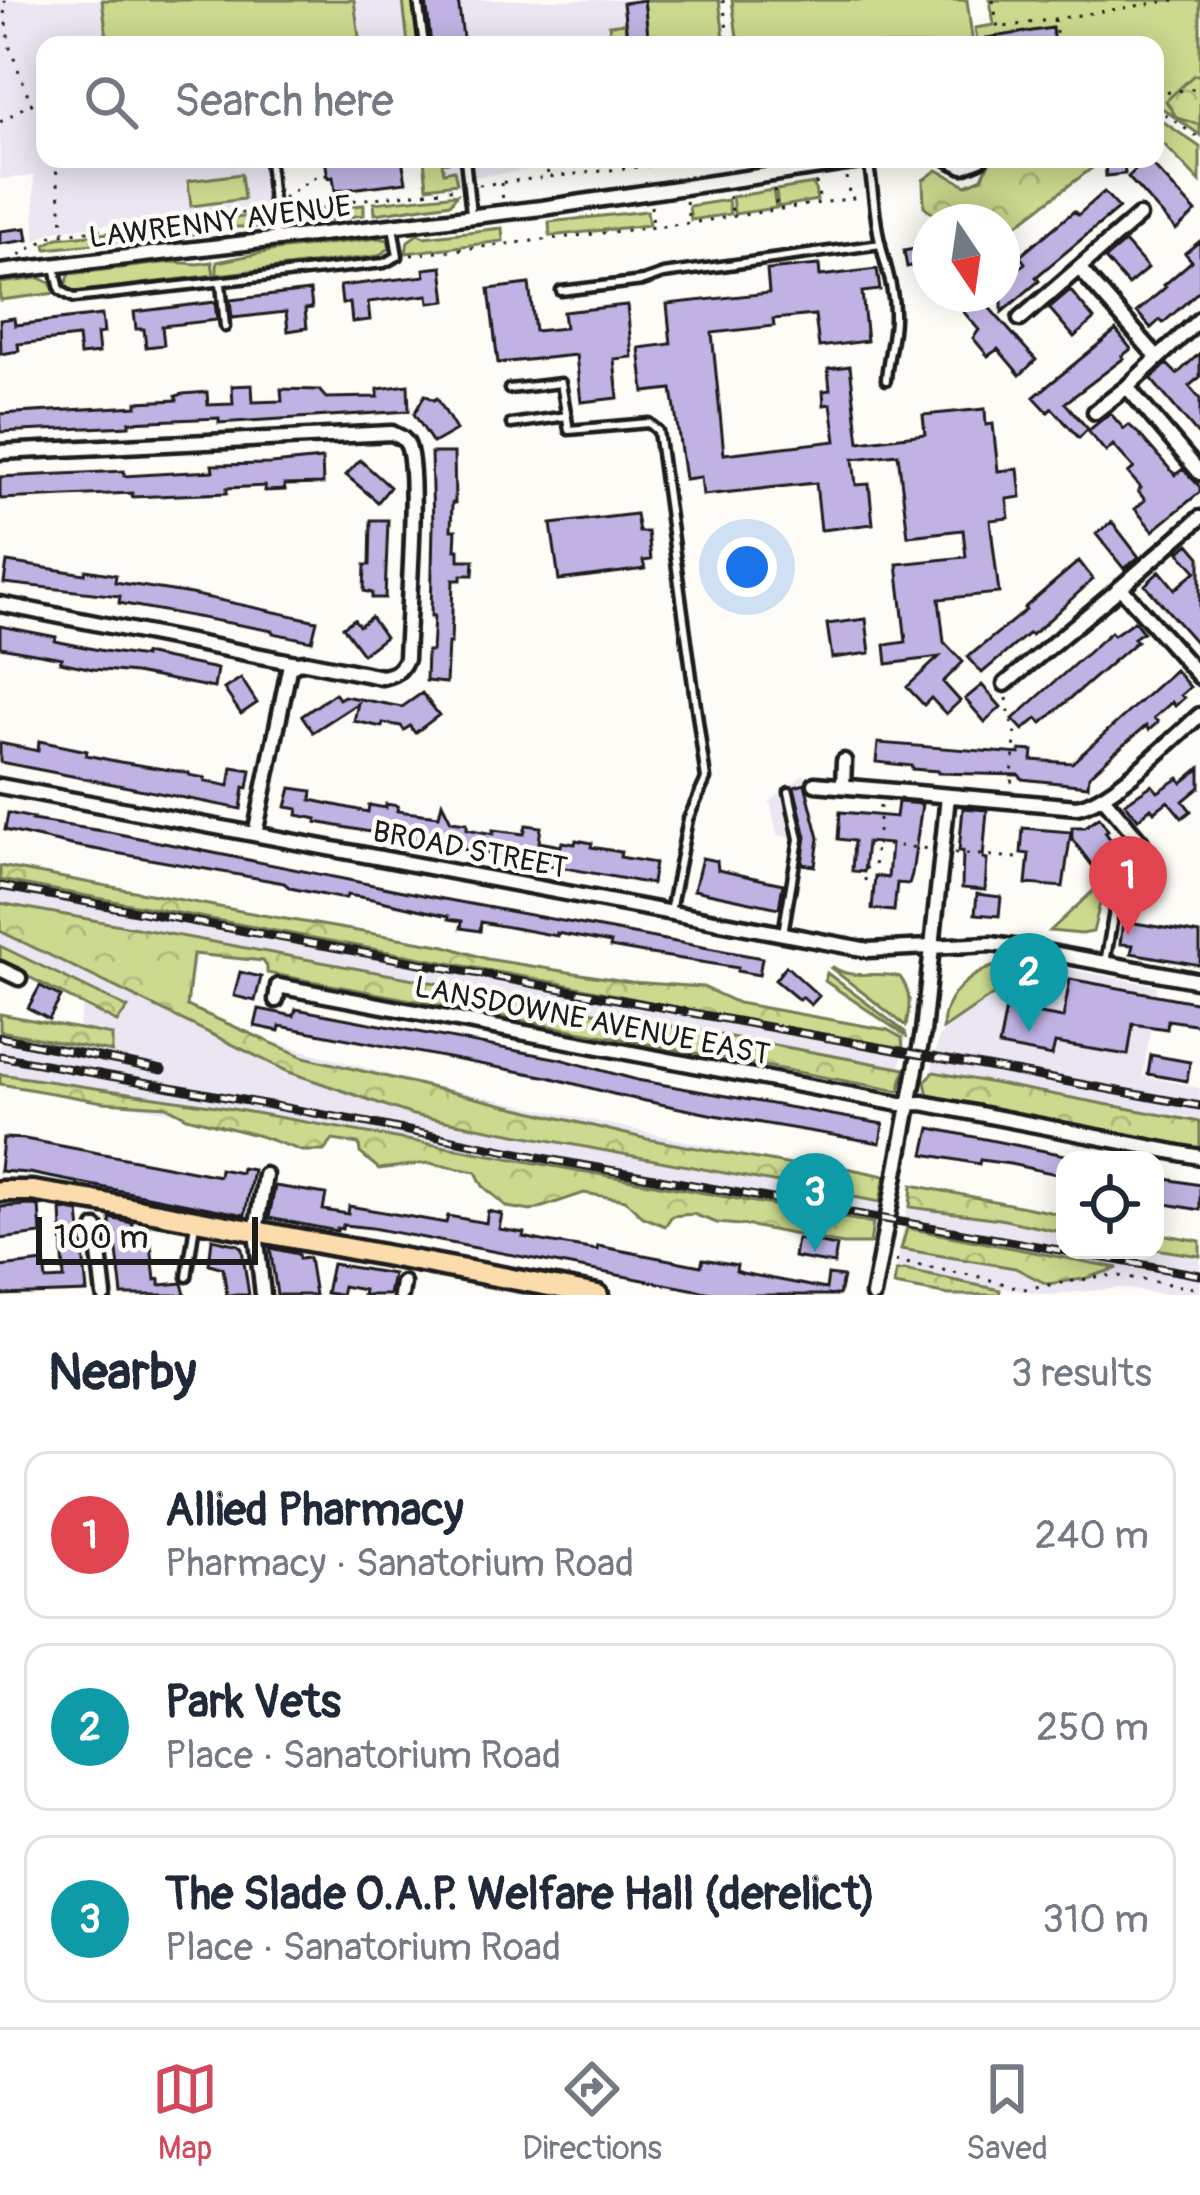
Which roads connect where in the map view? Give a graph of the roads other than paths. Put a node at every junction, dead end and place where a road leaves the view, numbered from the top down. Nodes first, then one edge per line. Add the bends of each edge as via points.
1 (418, 0) edge
2 (423, 36) edge
3 (270, 168) edge
4 (466, 168) edge
5 (823, 168) edge
6 (872, 168) edge
7 (1139, 216) dead end
8 (471, 217) junction
9 (394, 226) junction
10 (277, 239) junction
11 (881, 244) junction
12 (55, 265) junction
13 (1080, 269) junction
14 (0, 272) edge
15 (220, 281) junction
16 (561, 291) dead end
17 (1021, 319) dead end
18 (1200, 319) edge
19 (225, 327) dead end
20 (1158, 358) junction
21 (886, 380) dead end
22 (1127, 387) junction
23 (509, 389) dead end
24 (1094, 412) dead end
25 (567, 416) junction
26 (511, 424) dead end
27 (0, 452) edge
28 (1200, 473) edge
29 (1200, 518) edge
30 (1121, 587) junction
31 (0, 604) edge
32 (296, 663) junction
33 (1200, 677) edge
34 (1005, 684) road end
35 (1200, 715) edge
36 (844, 761) dead end
37 (814, 784) dead end
38 (0, 786) edge
39 (843, 786) junction
40 (789, 792) dead end
41 (947, 796) junction
42 (1103, 797) junction
43 (255, 834) junction
44 (1141, 842) dead end
45 (1125, 874) dead end
46 (670, 912) junction
47 (783, 933) junction
48 (933, 947) junction
49 (1105, 963) junction
50 (0, 969) edge
51 (19, 978) dead end
52 (1200, 981) edge
53 (276, 1000) dead end
54 (909, 1104) junction
55 (1200, 1157) edge
56 (265, 1175) dead end
57 (0, 1191) edge
58 (195, 1220) junction
59 (96, 1228) dead end
60 (256, 1232) junction
61 (187, 1276) dead end
62 (565, 1292) edge
63 (104, 1295) edge
64 (263, 1295) edge
65 (598, 1295) edge
66 (873, 1295) edge

1 - 2 lane
3 - 10 lane
4 - 8 lane
5 - 8 street, LAWRENNY AVENUE
6 - 11 lane
7 - 13 street
8 - 9 street, LAWRENNY AVENUE
9 - 10 street, LAWRENNY AVENUE
9 - 15 lane via 398,256 384,263
10 - 12 street, LAWRENNY AVENUE
11 - 16 lane
11 - 21 lane via 895,316
12 - 14 street, LAWRENNY AVENUE
12 - 15 lane via 60,290 74,298
13 - 17 street
13 - 20 street
15 - 19 lane
18 - 20 street
20 - 22 street
22 - 24 street
22 - 28 street
23 - 25 lane via 561,383
25 - 26 lane
25 - 46 lane via 568,430 649,423 658,431 706,779 688,819
27 - 32 street via 402,438 411,487 406,659 381,677
29 - 30 street
30 - 33 street
30 - 34 street
31 - 32 street
32 - 43 street via 286,678
35 - 42 street
36 - 39 street
37 - 39 street
38 - 43 street, BROAD STREET
39 - 41 street
40 - 47 lane via 799,839
41 - 42 street via 1077,807
41 - 48 street
42 - 44 street
43 - 46 street, BROAD STREET
45 - 49 lane
46 - 47 street, BROAD STREET
47 - 48 street, BROAD STREET via 868,950
48 - 49 street, BROAD STREET via 991,944
48 - 54 street
49 - 52 street, BROAD STREET
50 - 51 street
53 - 54 street, LANSDOWNE AVENUE EAST via 278,986
54 - 55 street
54 - 66 street
56 - 60 street
57 - 58 main road
58 - 60 main road
58 - 61 lane
59 - 63 street
60 - 62 main road
60 - 64 street
62 - 65 main road

